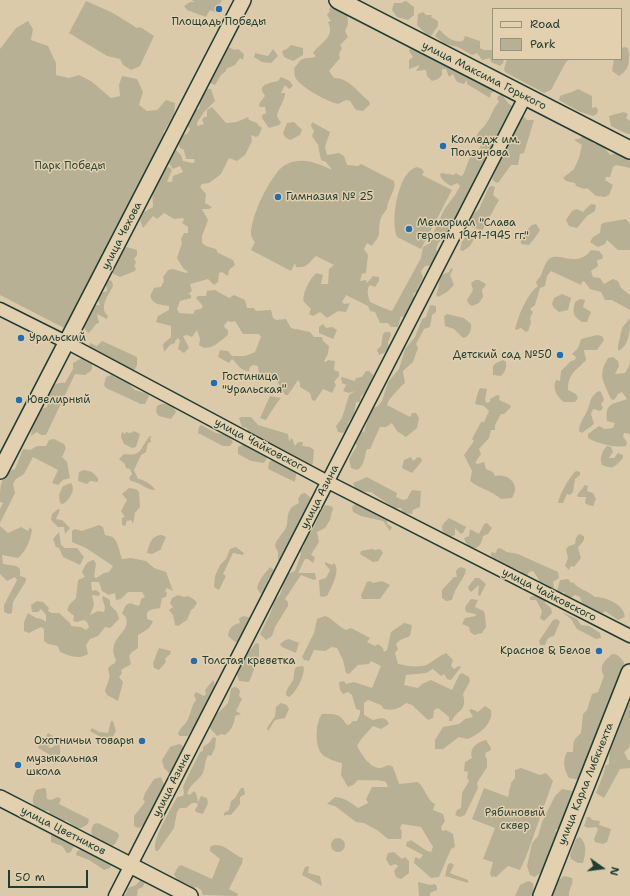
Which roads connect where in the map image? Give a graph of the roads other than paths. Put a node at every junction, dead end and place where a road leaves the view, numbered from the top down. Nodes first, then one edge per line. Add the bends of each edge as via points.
1 (243, 0) edge
2 (338, 0) edge
3 (525, 97) junction
4 (630, 150) edge
5 (0, 309) edge
6 (66, 342) junction
7 (0, 471) edge
8 (328, 482) junction
9 (630, 636) edge
10 (630, 673) edge
11 (0, 798) edge
12 (131, 866) junction
13 (115, 896) edge
14 (190, 896) edge
15 (542, 896) edge

1 - 6 street, улица Чехова
2 - 3 main road, улица Максима Горького
3 - 4 main road, улица Максима Горького
3 - 8 street, улица Азина
5 - 6 street, улица Чайковского
6 - 7 street, улица Чехова
6 - 8 street, улица Чайковского
8 - 9 street, улица Чайковского
8 - 12 street, улица Азина
10 - 15 main road, улица Карла Либкнехта
11 - 12 street, улица Цветников
12 - 13 street, улица Азина
12 - 14 street, улица Цветников

